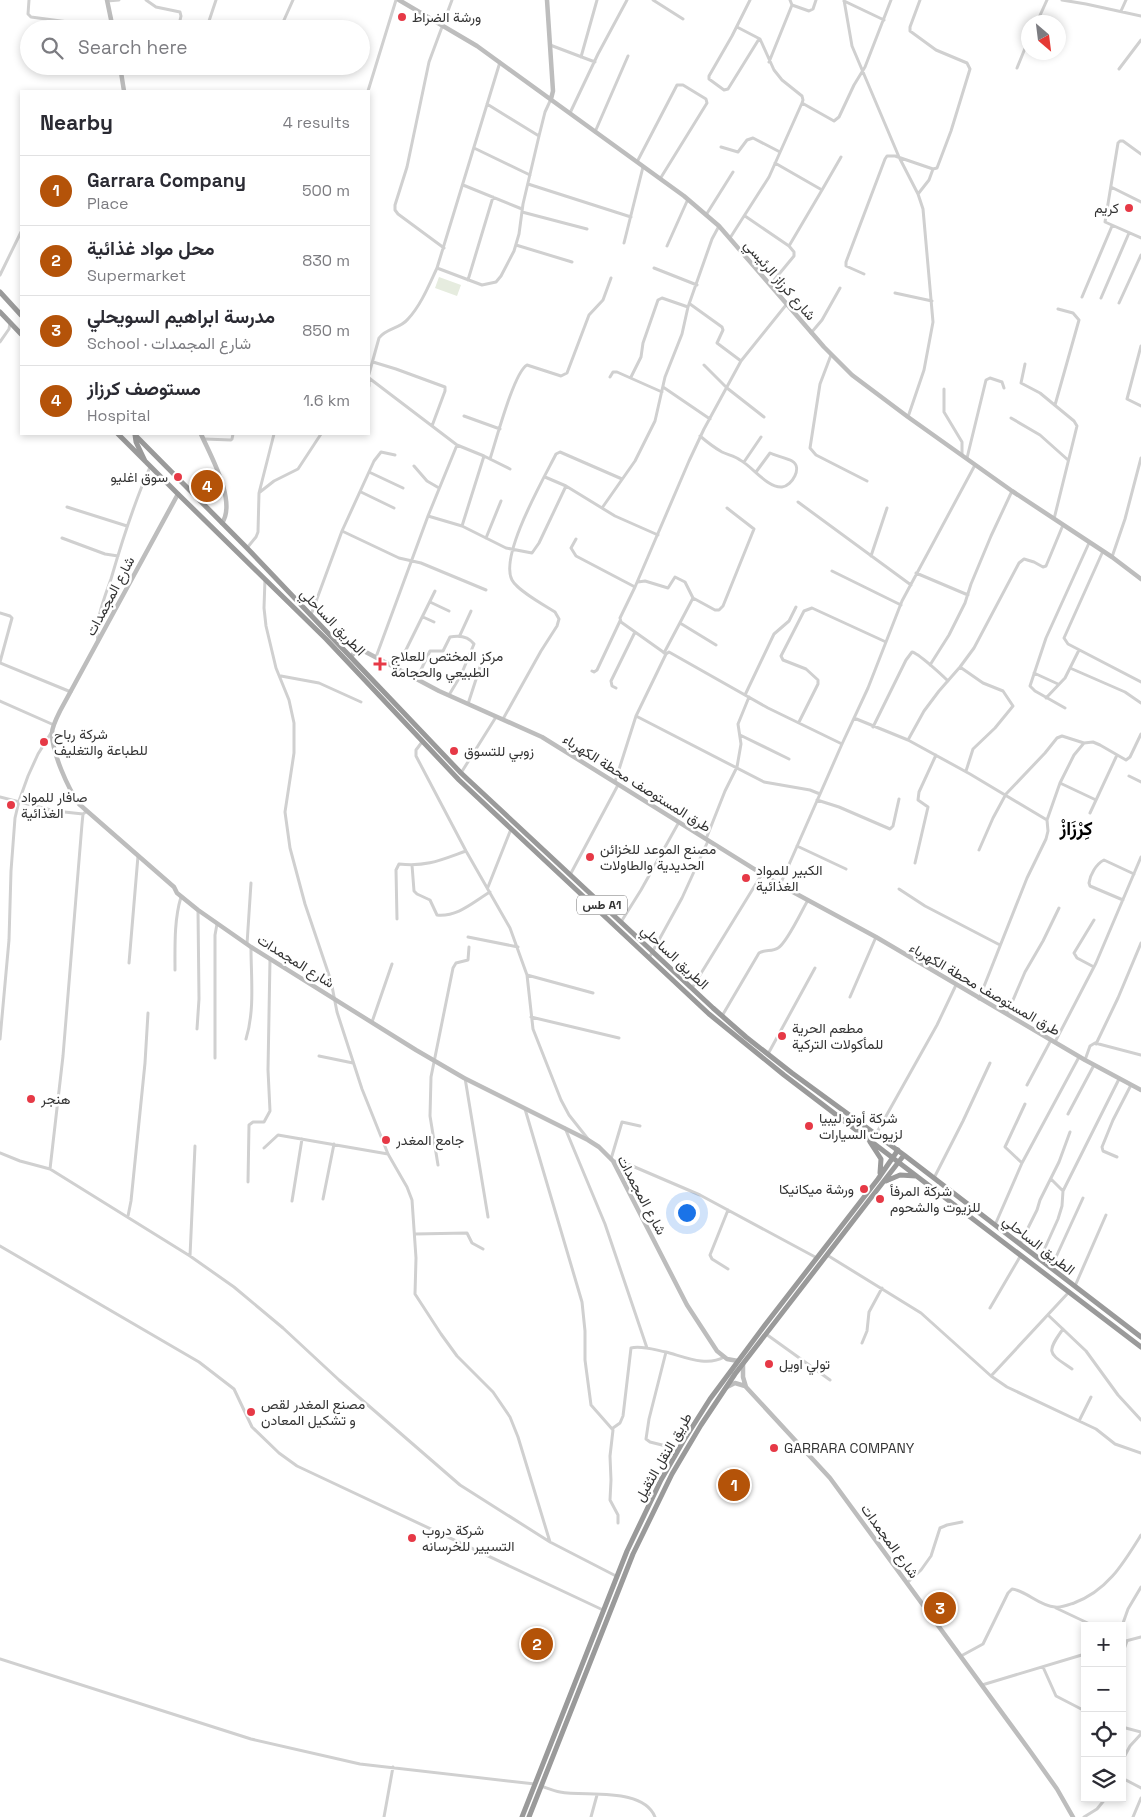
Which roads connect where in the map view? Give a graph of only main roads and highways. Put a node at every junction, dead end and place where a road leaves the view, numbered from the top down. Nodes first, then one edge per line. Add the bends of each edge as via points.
1 (107, 0) edge
2 (397, 0) edge
3 (547, 0) edge
4 (111, 20) edge
5 (121, 75) edge
6 (124, 90) edge
7 (551, 99) junction
8 (0, 292) edge
9 (0, 312) edge
10 (20, 315) edge
11 (20, 333) edge
12 (119, 435) edge
13 (135, 435) edge
14 (136, 435) edge
15 (201, 435) edge
16 (145, 461) junction
17 (178, 494) junction
18 (222, 523) junction
19 (1141, 579) edge
20 (352, 657) junction
21 (349, 663) junction
22 (1141, 1090) edge
23 (868, 1140) junction
24 (898, 1150) junction
25 (904, 1155) junction
26 (893, 1157) junction
27 (899, 1162) junction
28 (919, 1177) junction
29 (880, 1181) junction
30 (1141, 1337) edge
31 (1141, 1347) edge
32 (740, 1363) junction
33 (726, 1387) junction
34 (746, 1387) junction
35 (560, 1721) junction
36 (565, 1724) junction
37 (522, 1817) edge
38 (529, 1817) edge
39 (1073, 1817) edge

1 - 4 main road
2 - 7 main road, شارع كرزاز الرئيسي via 500,62
3 - 7 main road
5 - 6 main road
7 - 19 main road, شارع كرزاز الرئيسي via 688,199 719,226 831,355 865,385
8 - 10 highway
9 - 11 highway
12 - 16 highway, الطريق الساحلي / طس A1
13 - 16 highway, الطريق الساحلي / طس A1
14 - 18 highway, الطريق الساحلي / طس A1
15 - 18 main road via 225,496 226,516
16 - 17 highway, الطريق الساحلي / طس A1
17 - 21 highway, الطريق الساحلي / طس A1
17 - 32 main road, شارع المجمدات via 60,711 52,732 68,786 79,804 177,893 217,924 433,1060 600,1147 612,1160 688,1305 714,1347 724,1357
18 - 20 highway, الطريق الساحلي / طس A1
20 - 21 highway
20 - 22 main road, طرق المستوصف محطة الكهرباء via 358,649 448,695 542,737 780,885
20 - 24 highway, الطريق الساحلي / طس A1 via 461,773 722,1016
21 - 23 highway, الطريق الساحلي / طس A1 via 458,780 649,958 737,1038
23 - 26 highway, الطريق الساحلي / طس A1
23 - 29 highway via 880,1160
24 - 25 highway, الطريق الساحلي / طس A1
24 - 26 highway, طريق النقل الثقيل
25 - 27 highway, طريق النقل الثقيل
25 - 30 highway, الطريق الساحلي / طس A1
26 - 27 highway, الطريق الساحلي / طس A1
26 - 29 highway, طريق النقل الثقيل
27 - 28 highway, الطريق الساحلي / طس A1
27 - 29 highway, طريق النقل الثقيل
28 - 29 highway via 900,1175
28 - 31 highway, الطريق الساحلي / طس A1
29 - 32 highway, طريق النقل الثقيل
29 - 32 highway, طريق النقل الثقيل via 827,1255
32 - 33 highway, طريق النقل الثقيل
32 - 34 main road
32 - 35 highway, طريق النقل الثقيل via 710,1399 678,1449 641,1520
33 - 34 main road via 735,1383
33 - 36 highway, طريق النقل الثقيل via 685,1450 644,1529
34 - 39 main road, شارع المجمدات via 830,1478 1053,1784
35 - 36 highway
35 - 37 highway, طريق النقل الثقيل
36 - 38 highway, طريق النقل الثقيل

